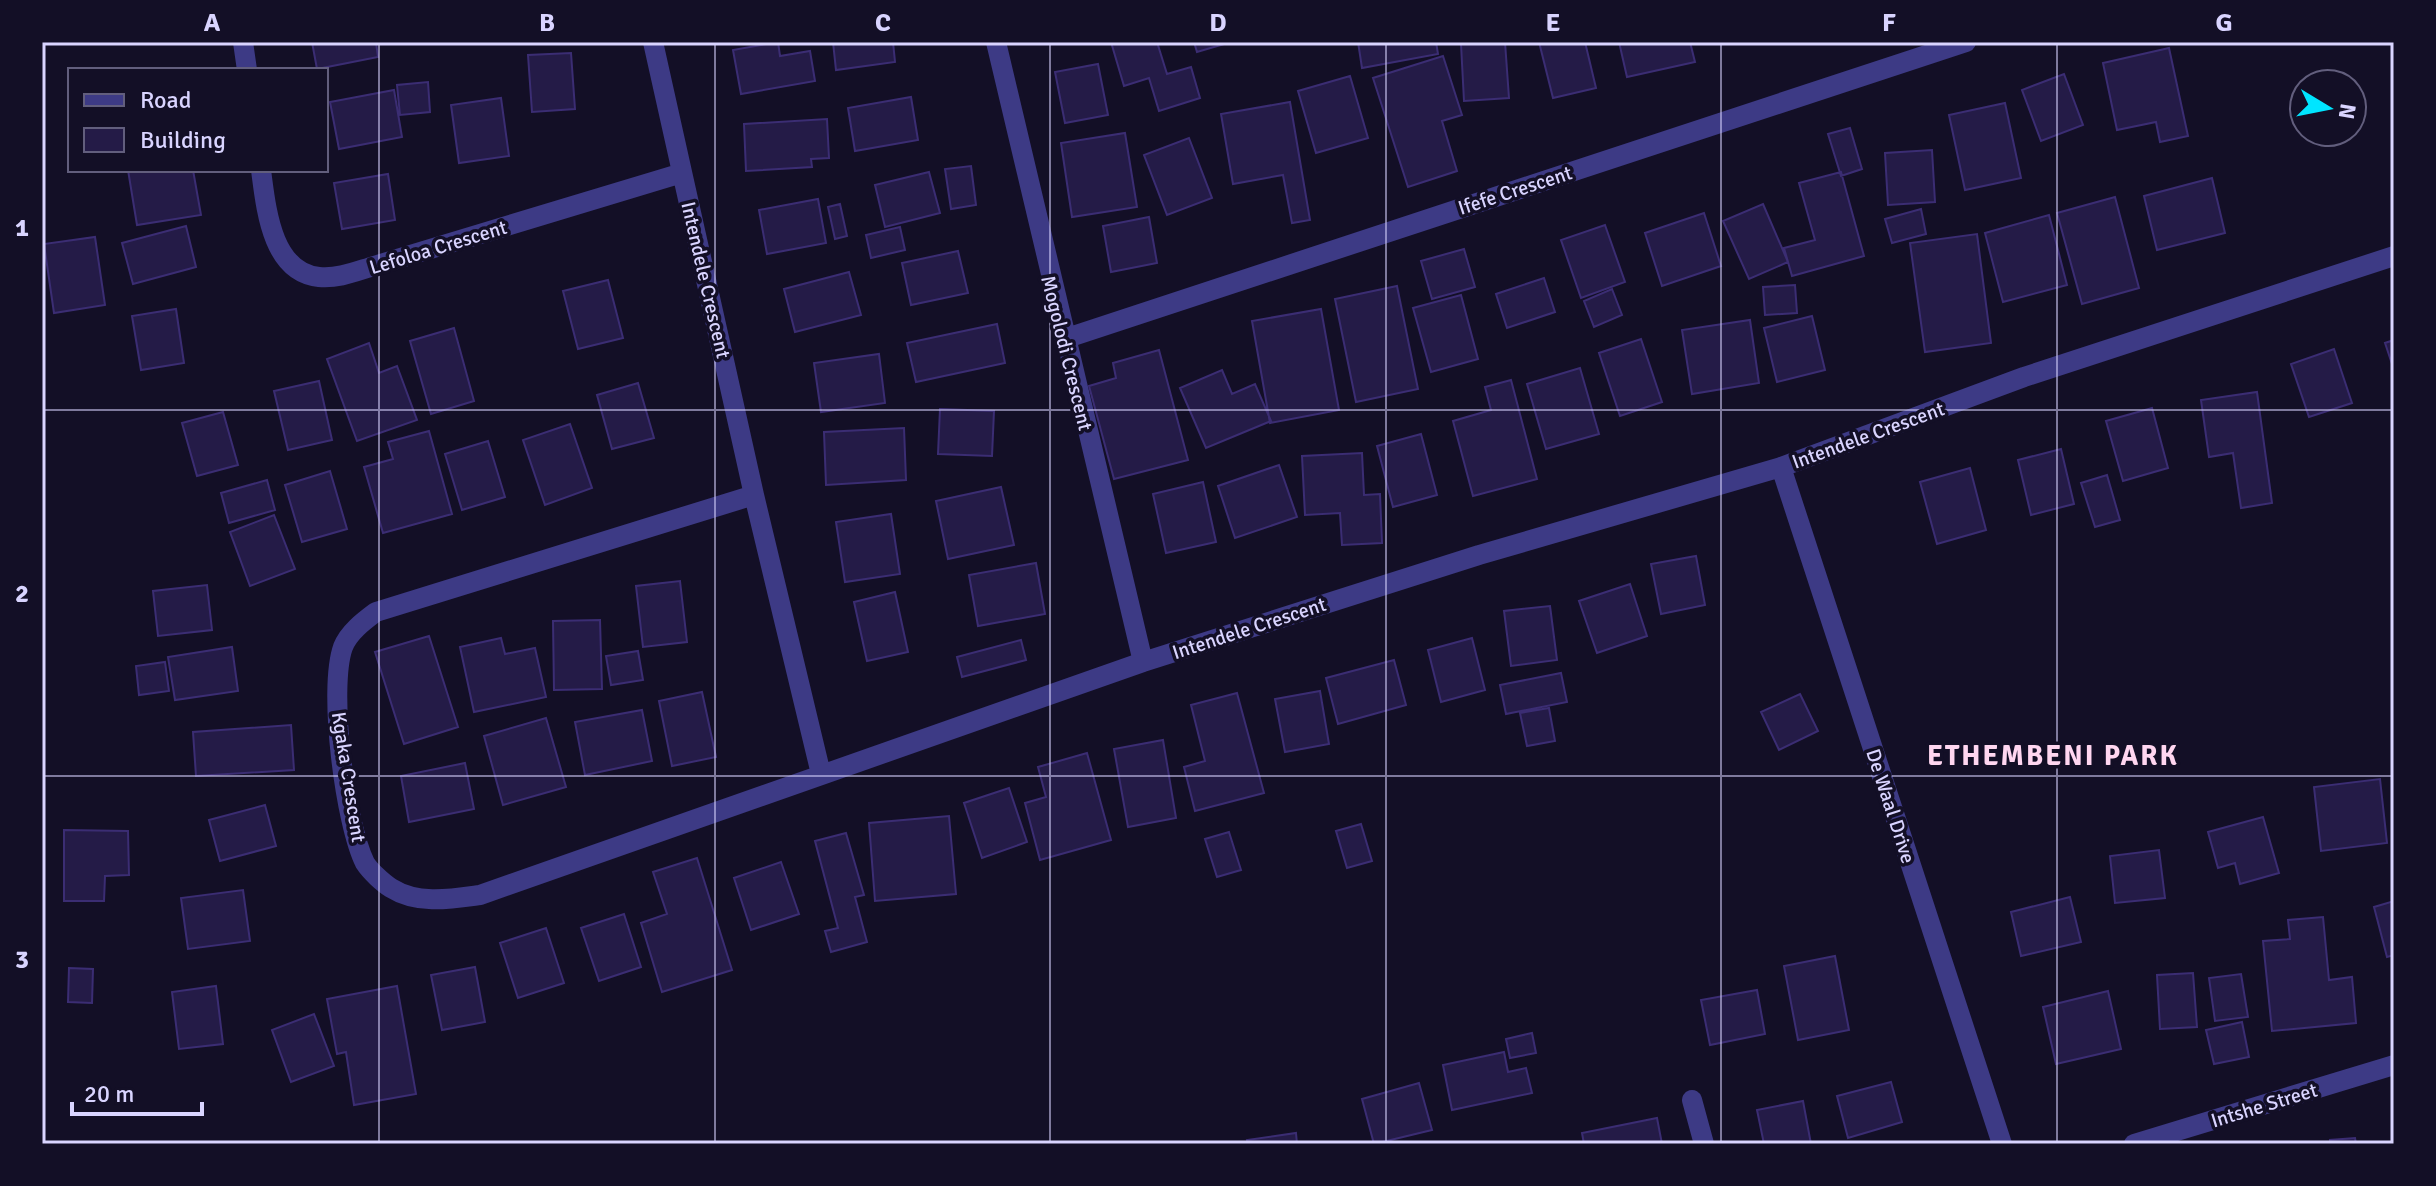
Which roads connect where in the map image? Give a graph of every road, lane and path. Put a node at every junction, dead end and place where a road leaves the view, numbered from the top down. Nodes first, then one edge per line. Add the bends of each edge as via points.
1 (243, 42) edge
2 (653, 42) edge
3 (996, 42) edge
4 (1966, 42) edge
5 (247, 68) edge
6 (261, 172) edge
7 (682, 173) junction
8 (2394, 256) edge
9 (1064, 339) junction
10 (1781, 467) junction
11 (754, 495) junction
12 (1143, 662) junction
13 (821, 774) junction
14 (2394, 1065) edge
15 (1692, 1100) dead end
16 (1704, 1144) edge
17 (2002, 1144) edge
18 (2134, 1144) edge

1 - 5 street
2 - 7 street, Intendele Crescent
3 - 9 street, Mogolodi Crescent
4 - 9 street, Ifefe Crescent
6 - 7 street, Lefoloa Crescent via 277,244 296,268 322,278
7 - 11 street, Intendele Crescent
8 - 10 street, Intendele Crescent via 2024,377
9 - 12 street, Mogolodi Crescent
10 - 12 street, Intendele Crescent via 1479,555
10 - 17 street, De Waal Drive
11 - 13 street, Intendele Crescent
11 - 13 street, Kgaka Crescent via 376,612 357,626 344,644 335,697 355,836 367,866 392,889 423,900 480,895
12 - 13 street, Intendele Crescent
14 - 18 street, Intshe Street
15 - 16 street

